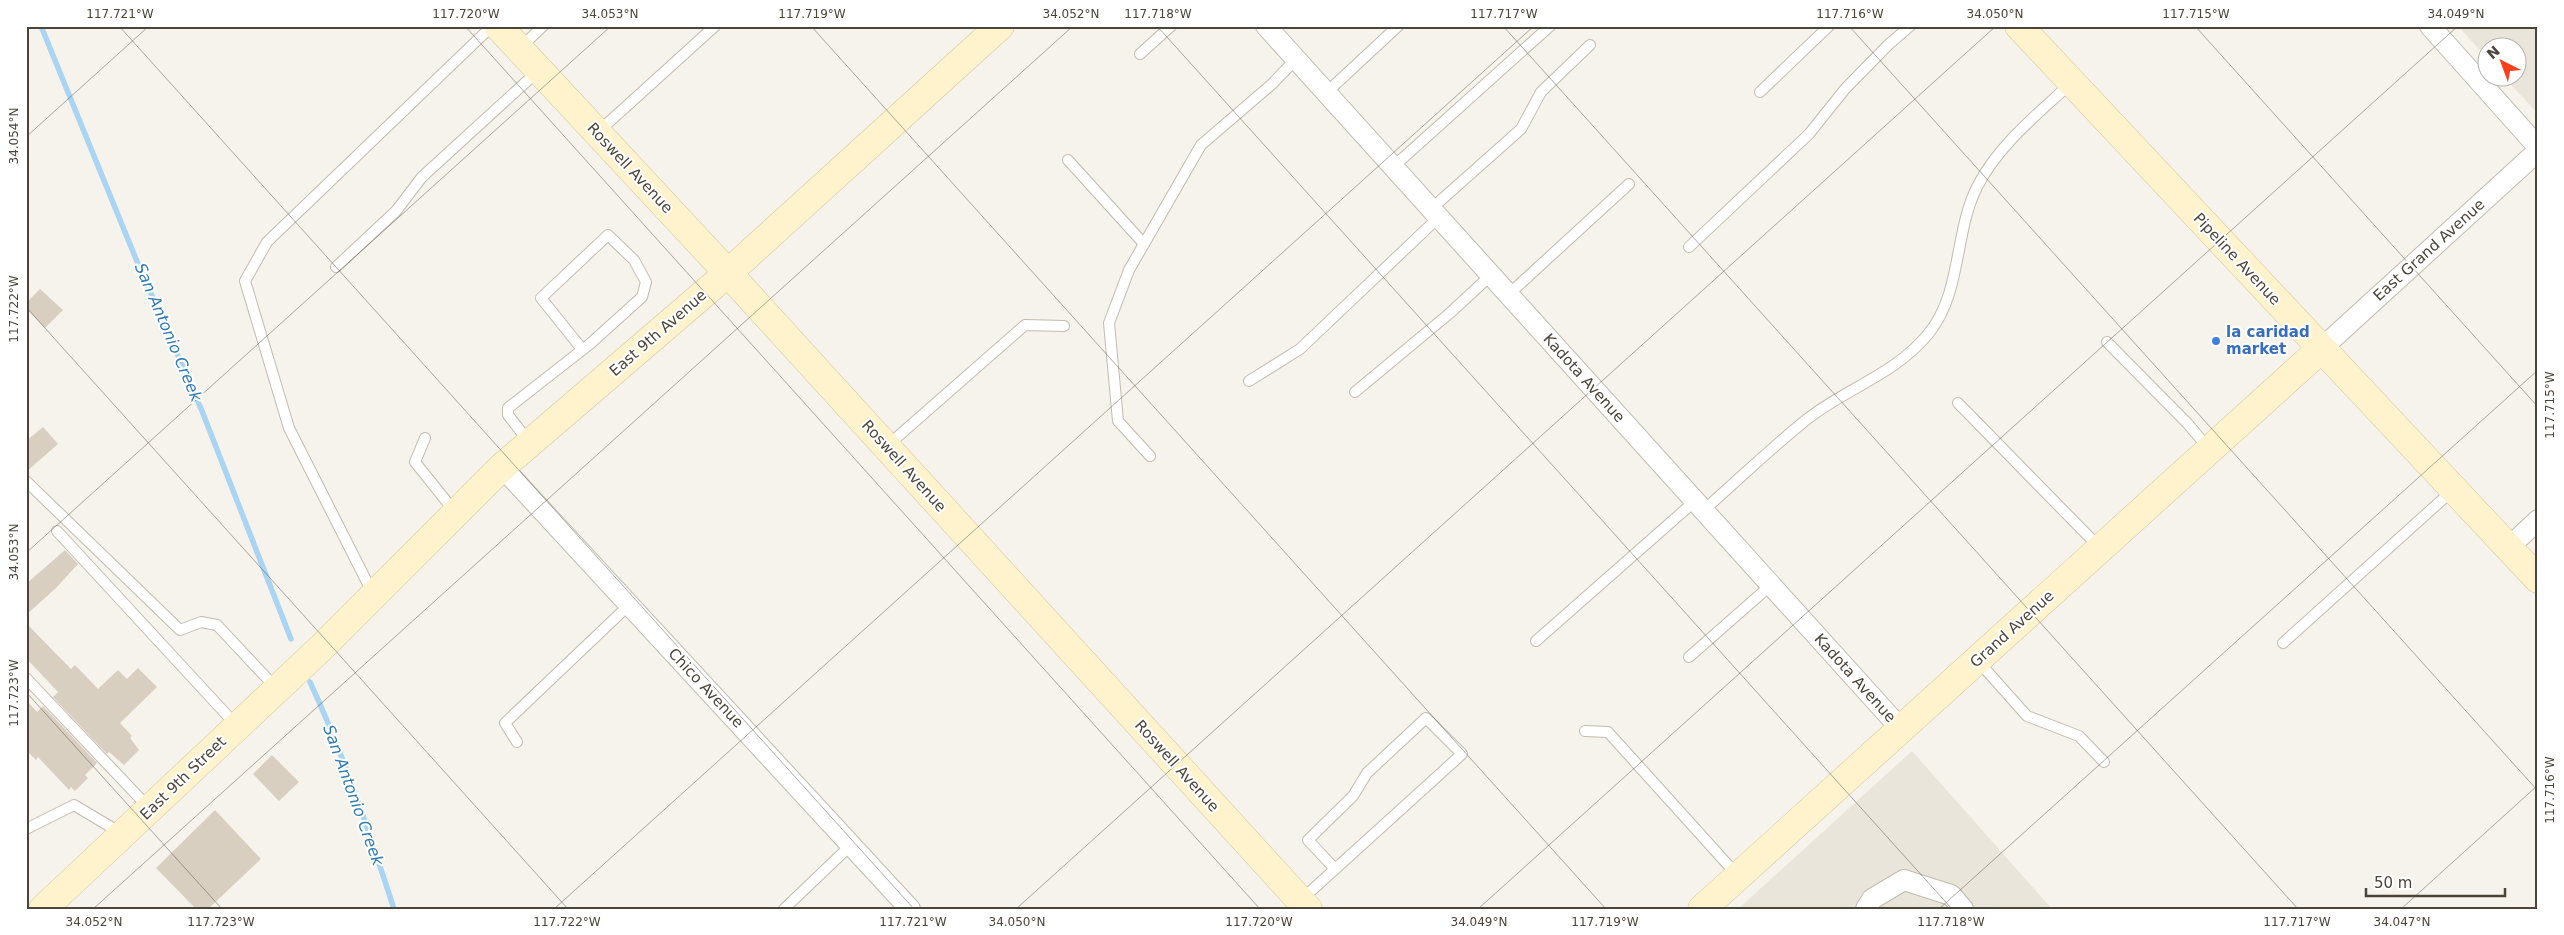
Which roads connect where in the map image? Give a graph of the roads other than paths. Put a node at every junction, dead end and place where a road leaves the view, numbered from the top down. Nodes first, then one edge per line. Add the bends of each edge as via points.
1 (492, 26) edge
2 (498, 26) edge
3 (543, 26) edge
4 (715, 26) edge
5 (1000, 26) edge
6 (1171, 26) edge
7 (1266, 26) edge
8 (1398, 26) edge
9 (1550, 26) edge
10 (1829, 26) edge
11 (1910, 26) edge
12 (2019, 26) edge
13 (2430, 26) edge
14 (1590, 45) dead end
15 (519, 49) junction
16 (1140, 54) dead end
17 (1296, 59) junction
18 (539, 70) junction
19 (2071, 82) junction
20 (1326, 92) junction
21 (1760, 92) dead end
22 (597, 133) junction
23 (2538, 149) edge
24 (1068, 160) dead end
25 (1393, 167) junction
26 (1629, 184) dead end
27 (1435, 213) junction
28 (1144, 244) junction
29 (1689, 247) dead end
30 (336, 267) dead end
31 (728, 273) junction
32 (1491, 275) junction
33 (1509, 294) junction
34 (1064, 326) dead end
35 (2108, 342) dead end
36 (2321, 348) junction
37 (582, 349) junction
38 (1249, 381) dead end
39 (1356, 392) dead end
40 (1958, 402) dead end
41 (425, 438) dead end
42 (530, 443) junction
43 (886, 447) junction
44 (2210, 450) junction
45 (1150, 456) dead end
46 (502, 467) junction
47 (26, 481) edge
48 (2454, 489) junction
49 (1700, 506) junction
50 (455, 513) junction
51 (2538, 520) edge
52 (57, 531) dead end
53 (2509, 547) junction
54 (2100, 549) junction
55 (2538, 579) edge
56 (1771, 585) junction
57 (374, 595) junction
58 (629, 605) junction
59 (1536, 641) dead end
60 (2283, 643) dead end
61 (322, 647) joint
62 (1689, 657) dead end
63 (1977, 660) junction
64 (26, 678) edge
65 (277, 689) junction
66 (237, 727) junction
67 (1901, 729) junction
68 (1585, 730) dead end
69 (517, 742) dead end
70 (2104, 762) dead end
71 (151, 809) junction
72 (26, 829) edge
73 (124, 834) junction
74 (851, 846) junction
75 (1335, 869) junction
76 (1738, 876) junction
77 (1304, 905) edge
78 (43, 909) edge
79 (784, 909) edge
80 (910, 909) edge
81 (1702, 909) edge
82 (1866, 909) edge
83 (1963, 909) edge

1 - 57 lane via 267,242 245,281 289,428
2 - 15 street, Roswell Avenue
3 - 15 lane
4 - 22 lane
5 - 31 street, East 9th Avenue
6 - 16 lane
7 - 17 street, Kadota Avenue
8 - 20 lane
9 - 25 lane
10 - 21 lane
11 - 29 lane via 1845,89 1809,134
12 - 19 street, Pipeline Avenue
13 - 23 street
14 - 27 lane via 1541,92 1521,129
15 - 18 street, Roswell Avenue
17 - 20 street, Kadota Avenue
17 - 28 lane via 1201,145
18 - 22 street, Roswell Avenue
18 - 30 lane via 422,177 396,211
19 - 36 street, Pipeline Avenue
19 - 49 lane via 2005,146 1977,186 1962,226 1943,313 1928,334 1877,378 1847,393 1807,420
20 - 25 street, Kadota Avenue
22 - 31 street, Roswell Avenue
23 - 36 street, East Grand Avenue
24 - 28 lane
25 - 27 street, Kadota Avenue
26 - 33 lane
27 - 32 street, Kadota Avenue
27 - 38 lane via 1300,349
28 - 45 lane via 1129,270 1109,324 1118,420
31 - 42 street, East 9th Avenue
31 - 43 street, Roswell Avenue
32 - 33 street, Kadota Avenue
32 - 39 lane
33 - 49 street, Kadota Avenue
34 - 43 lane via 1025,325
35 - 44 lane
36 - 44 street, Grand Avenue
36 - 48 street, Pipeline Avenue
37 - 37 lane via 642,297 646,282 634,260 608,235 541,298
37 - 42 lane via 508,408 508,415
40 - 54 lane
41 - 50 lane via 415,462
42 - 46 street, East 9th Avenue
43 - 77 street, Roswell Avenue
44 - 54 street, Grand Avenue
46 - 50 street, East 9th Avenue
46 - 58 street, Chico Avenue
47 - 65 lane via 180,630 201,622 217,625
48 - 53 street, Pipeline Avenue
48 - 60 lane
49 - 56 street, Kadota Avenue
49 - 59 lane
50 - 57 street, East 9th Avenue
51 - 53 street
52 - 66 lane
53 - 55 street, Pipeline Avenue
54 - 63 street, Grand Avenue
56 - 62 lane
56 - 67 street, Kadota Avenue
57 - 61 street, East 9th Avenue
58 - 69 lane via 505,723
58 - 74 street, Chico Avenue
61 - 65 street, East 9th Street
63 - 67 street, Grand Avenue
63 - 70 lane via 2027,716 2079,736
64 - 71 lane
65 - 66 street, East 9th Street
66 - 71 street, East 9th Street
67 - 76 street, Grand Avenue
68 - 76 lane via 1608,732
71 - 73 street, East 9th Street
72 - 73 lane via 74,806
73 - 78 street, East 9th Street
74 - 79 lane
74 - 80 street, Chico Avenue
75 - 75 lane via 1462,754 1426,718 1367,772 1353,796 1308,840
75 - 77 lane
76 - 81 street, Grand Avenue
82 - 83 street via 1872,900 1904,880 1951,895

